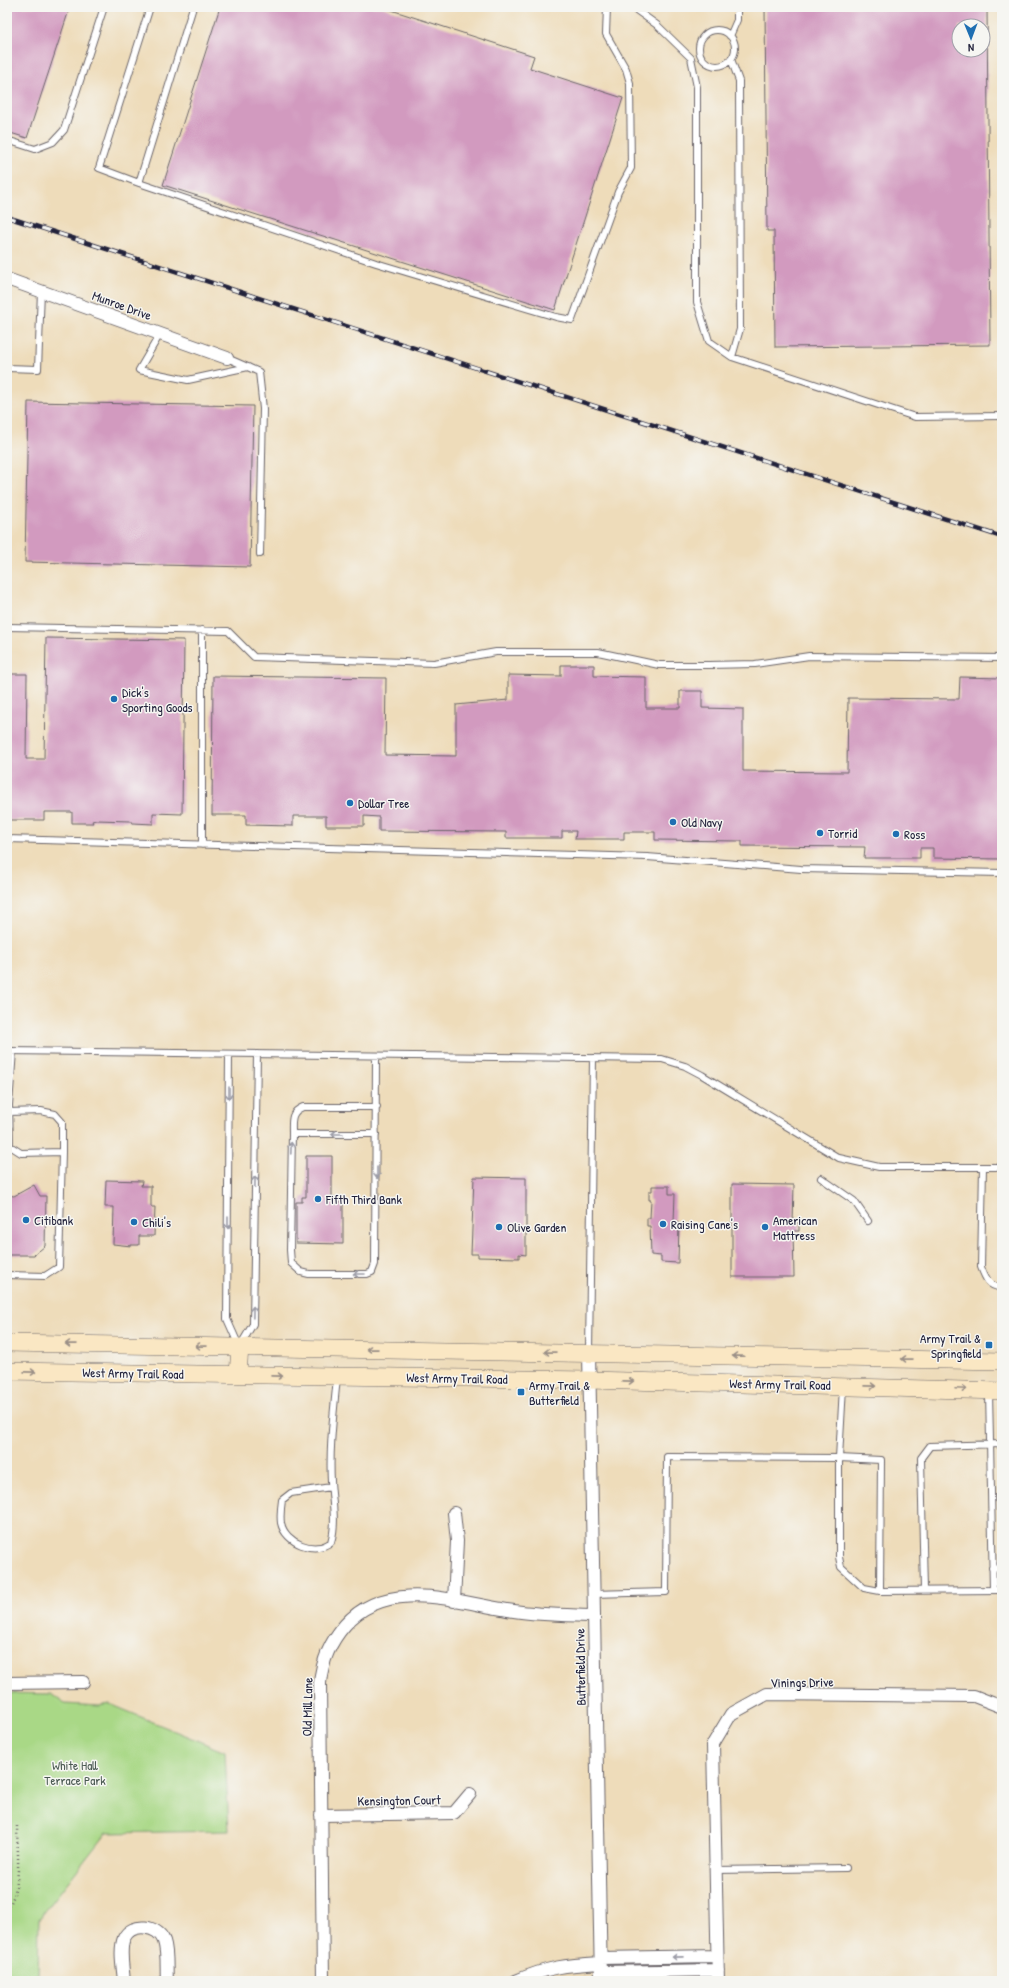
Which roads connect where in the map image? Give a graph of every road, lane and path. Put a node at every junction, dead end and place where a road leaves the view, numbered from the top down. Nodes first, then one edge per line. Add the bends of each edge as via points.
1 (104, 7) edge
2 (150, 7) edge
3 (193, 7) edge
4 (607, 7) edge
5 (632, 7) edge
6 (737, 7) edge
7 (730, 36) junction
8 (731, 59) junction
9 (7, 140) edge
10 (139, 182) junction
11 (7, 278) edge
12 (41, 291) junction
13 (160, 334) junction
14 (732, 357) junction
15 (227, 358) joint
16 (248, 367) junction
17 (7, 368) edge
18 (1002, 416) edge
19 (260, 554) dead end
20 (7, 628) edge
21 (202, 630) junction
22 (1002, 658) edge
23 (7, 839) edge
24 (202, 845) junction
25 (1002, 873) edge
26 (10, 1051) edge
27 (229, 1054) junction
28 (258, 1054) junction
29 (376, 1056) junction
30 (593, 1058) junction
31 (377, 1107) junction
32 (8, 1112) edge
33 (292, 1134) junction
34 (376, 1134) junction
35 (62, 1152) junction
36 (983, 1166) junction
37 (1002, 1167) edge
38 (821, 1178) dead end
39 (868, 1221) dead end
40 (7, 1275) edge
41 (1002, 1288) edge
42 (7, 1343) edge
43 (240, 1347) junction
44 (589, 1353) junction
45 (1002, 1361) edge
46 (7, 1371) edge
47 (238, 1375) junction
48 (337, 1377) junction
49 (589, 1380) junction
50 (844, 1386) junction
51 (996, 1390) edge
52 (989, 1444) junction
53 (1002, 1444) edge
54 (839, 1458) junction
55 (331, 1488) junction
56 (454, 1513) dead end
57 (1002, 1567) edge
58 (992, 1568) junction
59 (924, 1590) junction
60 (993, 1590) junction
61 (1002, 1590) edge
62 (880, 1591) junction
63 (593, 1594) junction
64 (454, 1601) junction
65 (593, 1616) junction
66 (83, 1682) dead end
67 (7, 1683) edge
68 (1002, 1707) edge
69 (470, 1794) dead end
70 (321, 1815) junction
71 (17, 1824) dead end
72 (846, 1868) dead end
73 (715, 1870) junction
74 (7, 1910) edge
75 (717, 1956) junction
76 (601, 1969) edge
77 (718, 1975) edge
78 (124, 1981) edge
79 (167, 1981) edge
80 (323, 1981) edge
81 (516, 1981) edge

1 - 9 lane via 64,130 53,142 34,150
2 - 10 lane via 99,168
3 - 10 lane
4 - 10 lane via 606,34 626,69 630,83 631,168 618,192 572,320 376,263
5 - 14 lane via 658,25 691,58 697,87 697,302 709,341
6 - 7 lane via 737,20
7 - 8 lane via 734,47
7 - 8 lane via 718,31 707,34 702,38 699,50 700,56 709,64 721,66
8 - 14 lane via 739,81 740,321
11 - 12 street, Munroe Drive
12 - 13 street, Munroe Drive
12 - 17 lane via 38,369
13 - 15 street, Munroe Drive
13 - 16 lane via 139,370 188,380
14 - 18 lane via 915,417
15 - 16 lane
16 - 19 lane via 259,372 263,409
20 - 21 lane
21 - 22 lane via 228,631 254,657 434,663 496,652 598,652 659,665 755,664 809,656
21 - 24 lane
23 - 24 lane
24 - 25 lane via 648,857 802,869
26 - 27 lane
26 - 32 lane
27 - 28 lane
27 -> 43 lane via 227,1319
28 - 29 lane
43 -> 28 lane via 253,1324
29 - 30 lane
29 - 31 lane
30 - 36 lane via 662,1059 685,1066 839,1158 878,1167
30 - 44 lane
31 - 33 lane via 304,1107 292,1115
31 - 34 lane
32 - 35 lane via 42,1111 55,1114 62,1122
32 - 35 lane via 10,1146 21,1153
34 -> 33 lane
34 -> 33 lane via 375,1258 372,1272 367,1274 309,1274 302,1272 291,1262
35 - 40 lane via 59,1267 45,1276
36 - 37 lane
36 - 41 lane via 981,1267 986,1280 997,1288
38 - 39 lane via 854,1201
43 -> 42 main road
44 -> 43 main road
43 - 47 main road
45 -> 44 main road
44 - 49 street, Butterfield Drive
46 -> 47 main road, West Army Trail Road
47 -> 48 main road, West Army Trail Road
48 - 49 main road, West Army Trail Road
48 - 55 lane
49 -> 50 main road, West Army Trail Road
49 - 63 street, Butterfield Drive
50 -> 51 main road, West Army Trail Road
50 - 54 lane
51 - 52 lane
52 - 53 lane
52 - 58 lane
52 - 59 lane via 930,1446 921,1458
54 - 62 lane via 841,1566 864,1588
54 - 62 lane via 881,1460
54 - 63 lane via 667,1457 666,1592
55 - 55 lane via 334,1520 331,1542 320,1548 308,1547 288,1536 281,1523 282,1500 291,1493
56 - 64 street via 457,1541
57 - 58 lane
58 - 60 lane
59 - 60 lane
59 - 62 lane
60 - 61 lane
63 - 65 street, Butterfield Drive
64 - 65 street, Old Mill Lane via 516,1611
64 - 70 street, Old Mill Lane via 430,1597 392,1598 371,1605 356,1614 334,1639 324,1660 320,1683
65 - 76 street, Butterfield Drive
66 - 67 street
68 - 73 street, Vinings Drive via 974,1696 767,1694 731,1714 713,1744
69 - 70 street, Kensington Court via 454,1813
70 - 80 street, Old Mill Lane
71 - 74 path via 16,1889
72 - 73 lane
73 - 75 street, Vinings Drive
75 -> 76 street
75 - 77 street, Vinings Drive
76 - 77 street, Vinings Drive
76 - 81 street via 560,1966
78 - 79 street via 122,1945 125,1937 135,1928 142,1927 155,1930 164,1940

